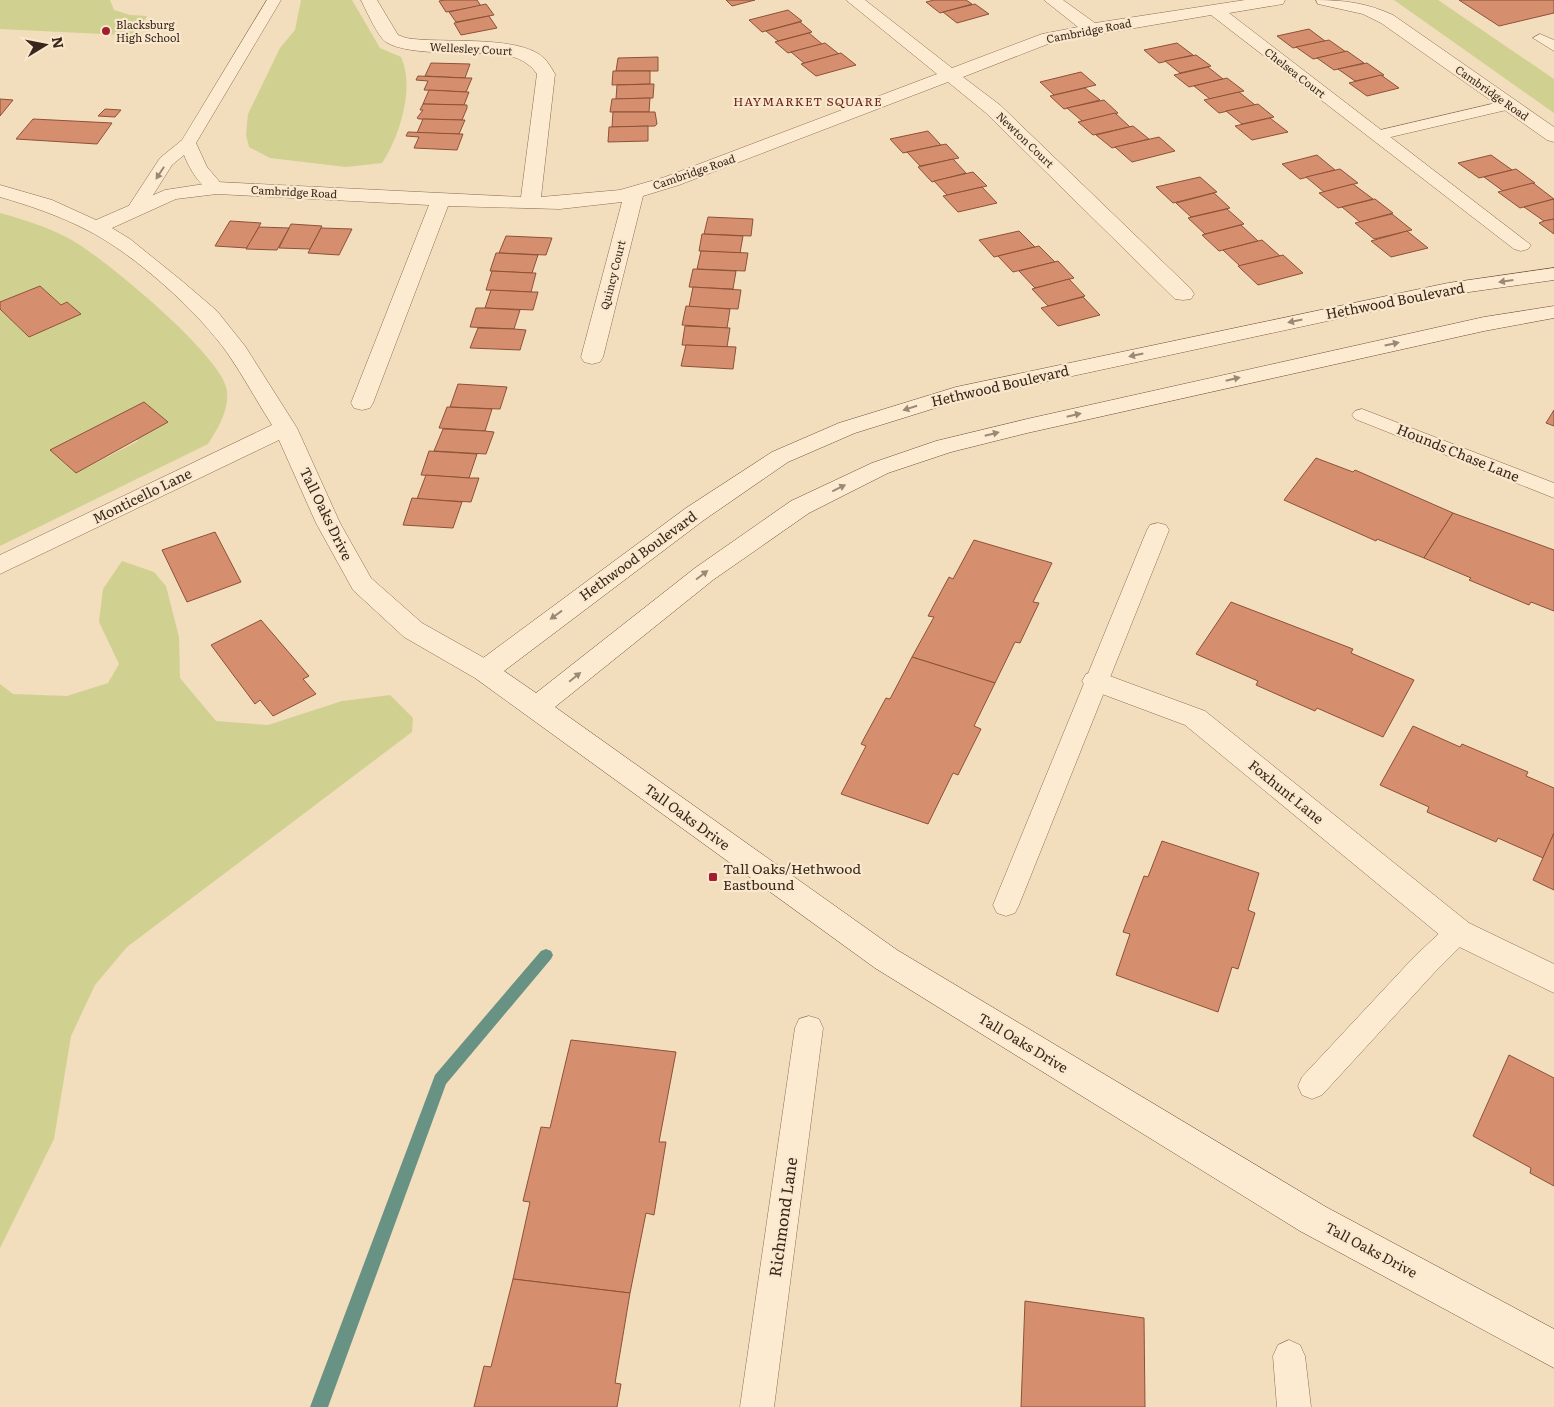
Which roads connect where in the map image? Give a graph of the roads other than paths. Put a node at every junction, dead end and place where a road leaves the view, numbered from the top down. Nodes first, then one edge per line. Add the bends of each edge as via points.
1 (274, 0) edge
2 (369, 0) edge
3 (854, 0) edge
4 (1052, 0) edge
5 (1277, 0) edge
6 (1324, 0) edge
7 (1213, 9) junction
8 (1092, 29) junction
9 (1554, 34) edge
10 (1554, 46) edge
11 (952, 75) junction
12 (1509, 105) junction
13 (1378, 135) junction
14 (1554, 136) edge
15 (188, 143) junction
16 (218, 188) junction
17 (0, 191) edge
18 (634, 193) junction
19 (441, 199) junction
20 (530, 203) junction
21 (137, 207) junction
22 (96, 227) junction
23 (1521, 245) dead end
24 (1554, 274) edge
25 (1183, 294) dead end
26 (1554, 312) edge
27 (592, 357) dead end
28 (362, 403) dead end
29 (1362, 415) dead end
30 (285, 428) junction
31 (1554, 492) edge
32 (1158, 530) dead end
33 (0, 565) edge
34 (485, 670) junction
35 (1096, 681) junction
36 (537, 707) junction
37 (1006, 905) dead end
38 (1458, 932) junction
39 (1554, 978) edge
40 (809, 1028) dead end
41 (1312, 1086) dead end
42 (1554, 1348) edge
43 (1289, 1356) dead end
44 (757, 1407) edge
45 (1294, 1407) edge

1 - 15 lane
2 - 20 street, Wellesley Court via 391,38 402,44 514,50 532,56 544,66 546,74
3 - 11 street, Newton Court
4 - 8 street
5 - 7 street, Cambridge Road
6 - 12 street, Cambridge Road via 1368,10 1387,20
7 - 8 street, Cambridge Road
7 - 13 street, Chelsea Court
8 - 11 street, Cambridge Road via 1032,43
9 - 10 lane via 1540,38
11 - 18 street, Cambridge Road via 672,182
11 - 25 street, Newton Court via 1014,130
12 - 13 lane
12 - 14 street, Cambridge Road
13 - 23 street, Chelsea Court
15 - 16 lane via 202,175
15 -> 21 lane via 166,162
16 - 19 street, Cambridge Road
16 - 21 street, Cambridge Road via 172,194
17 - 22 street, Tall Oaks Drive via 45,204
18 - 20 street, Cambridge Road via 590,201
18 - 27 street, Quincy Court
19 - 20 street, Cambridge Road
19 - 28 street
21 - 22 street, Cambridge Road
22 - 30 street, Tall Oaks Drive via 176,285 209,316 237,351
24 -> 34 street, Hethwood Boulevard via 1448,289 956,394 847,428 780,457 694,514
36 -> 26 street via 704,574 800,507 880,468 944,446 1027,426 1484,324
29 - 31 lane, Hounds Chase Lane
30 - 33 street, Monticello Lane
30 - 34 street, Tall Oaks Drive via 328,523 362,584 414,630
32 - 35 lane
34 - 36 street, Tall Oaks Drive
35 - 37 lane
35 - 38 street, Foxhunt Lane via 1195,718
36 - 42 street, Tall Oaks Drive via 886,960 1312,1219
38 - 39 street, Foxhunt Lane
38 - 41 lane
40 - 44 lane, Richmond Lane
43 - 45 lane

